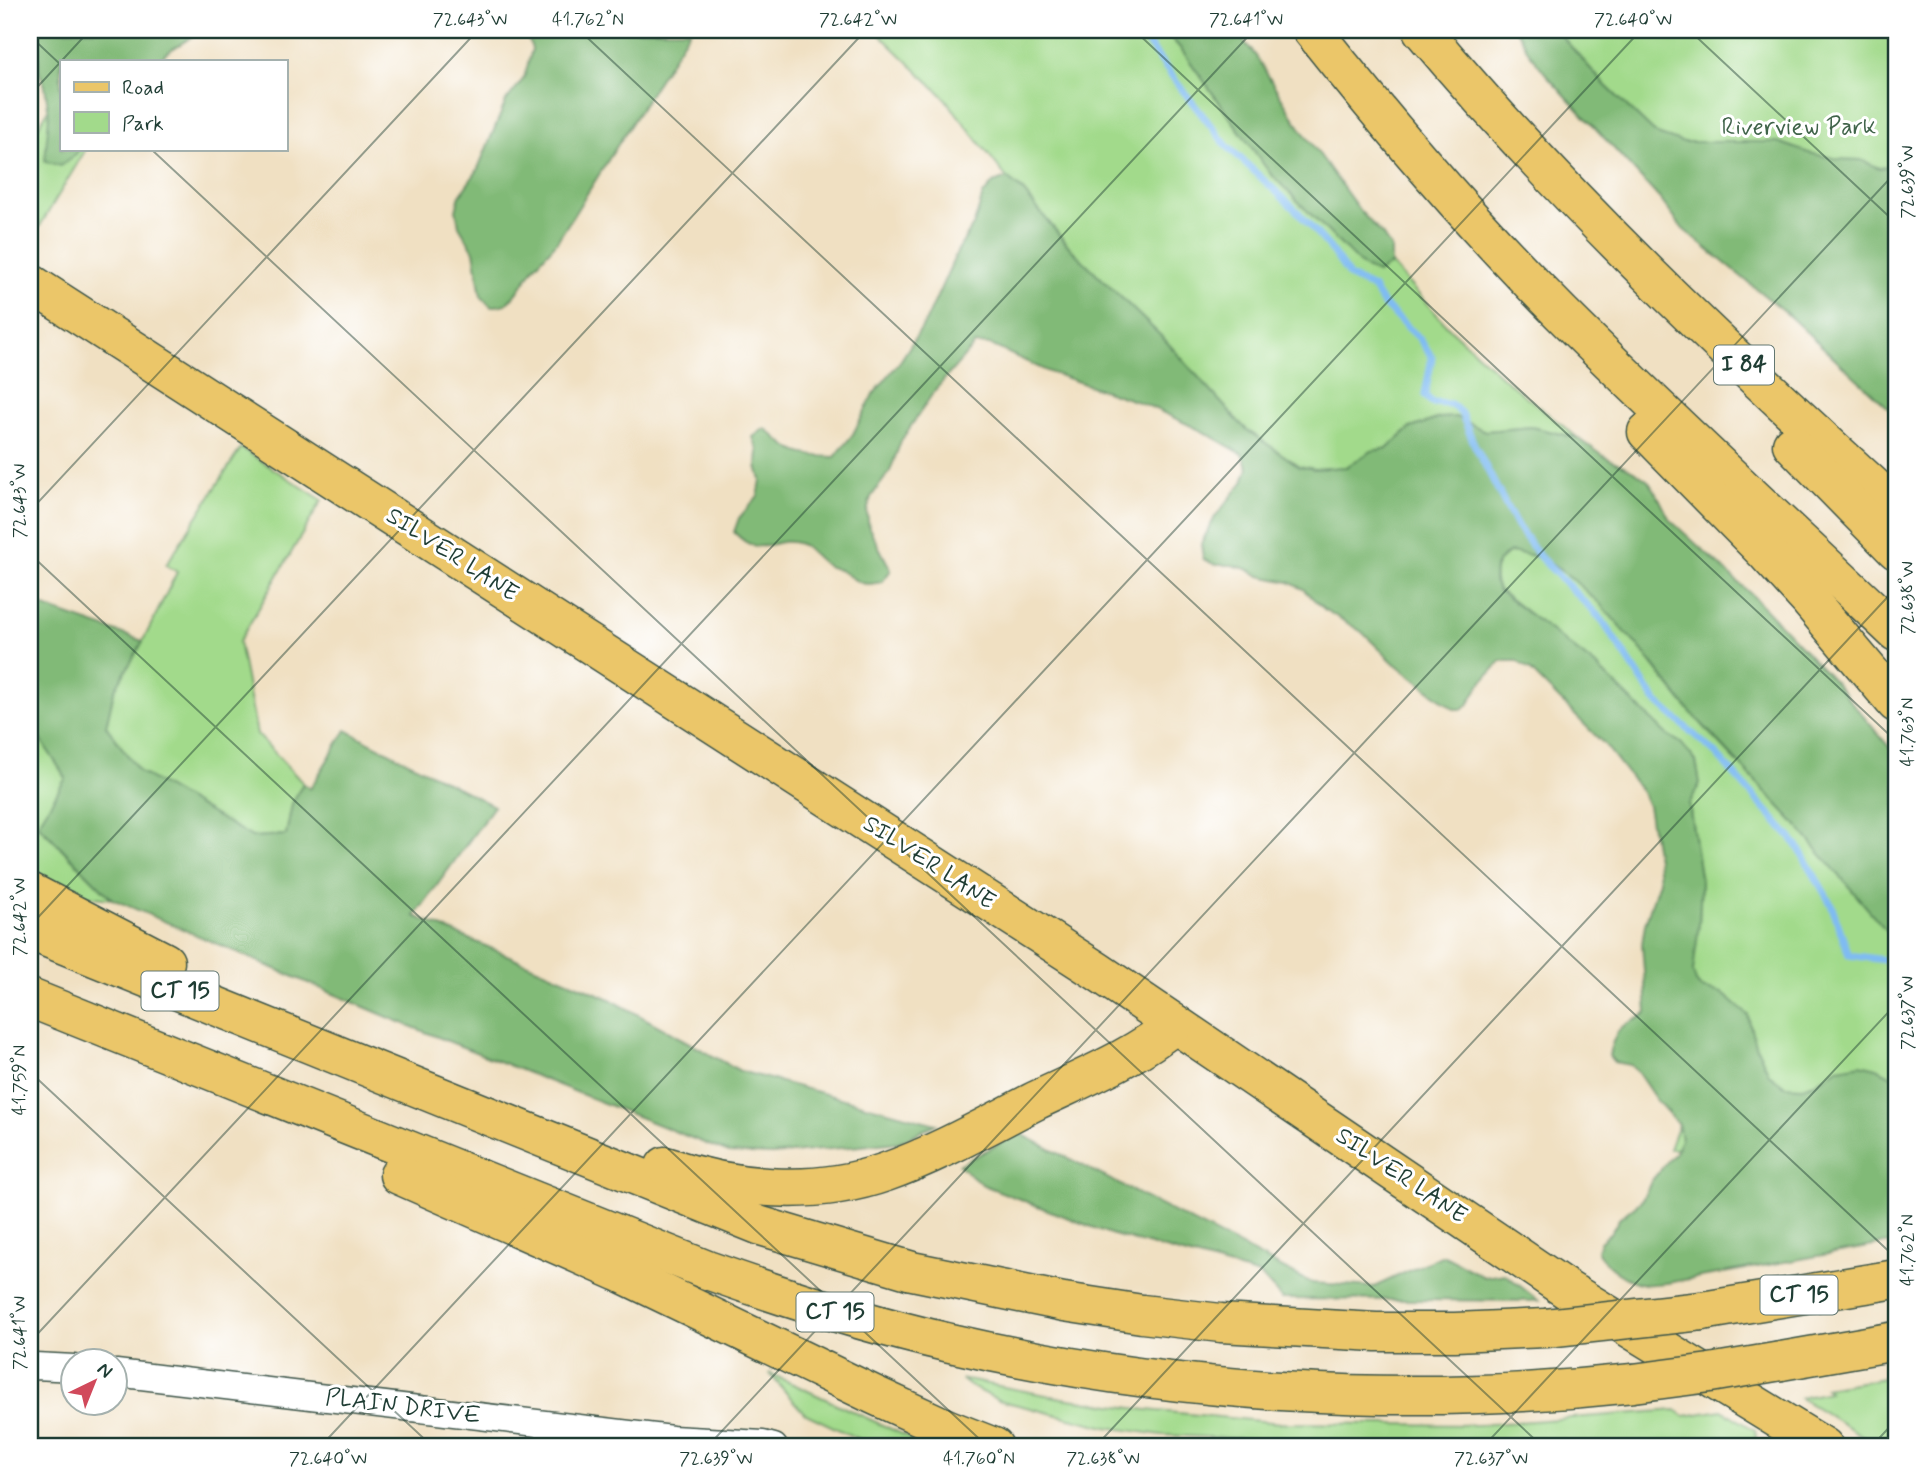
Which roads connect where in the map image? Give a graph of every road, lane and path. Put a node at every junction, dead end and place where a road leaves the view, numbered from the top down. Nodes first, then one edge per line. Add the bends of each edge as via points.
1 (1312, 30) edge
2 (1422, 30) edge
3 (1595, 219) junction
4 (30, 283) edge
5 (1690, 456) junction
6 (1896, 507) edge
7 (1896, 550) edge
8 (1896, 632) edge
9 (1896, 703) edge
10 (30, 892) edge
11 (30, 930) edge
12 (30, 998) edge
13 (83, 1020) junction
14 (1175, 1024) junction
15 (330, 1052) junction
16 (439, 1097) junction
17 (1896, 1279) edge
18 (1896, 1341) edge
19 (60, 1367) edge
20 (30, 1368) edge
21 (130, 1375) edge
22 (672, 1443) edge
23 (1815, 1446) edge
24 (774, 1447) edge
25 (994, 1447) edge

1 - 5 main road via 1457,202 1563,344 1598,383
2 - 3 main road, I 84
3 - 6 main road, I 84
3 - 7 main road via 1728,375
4 - 14 main road, SILVER LANE
5 - 8 main road
5 - 9 main road via 1747,532
10 - 15 main road
11 - 15 main road, CT 15
12 - 13 main road, CT 15
13 - 18 main road, CT 15, bridge via 707,1270 796,1301 1018,1357 1195,1384 1455,1394 1633,1383
13 - 25 main road via 228,1105 543,1237 884,1400
14 - 16 main road via 1134,1052 918,1159 885,1172 822,1186 753,1186 693,1174 564,1127
14 - 23 main road, SILVER LANE via 1569,1291
15 - 16 main road, CT 15
16 - 17 main road, CT 15, bridge via 761,1226 912,1271 1129,1312 1235,1324 1455,1332 1546,1328 1702,1311
19 - 20 street
21 - 22 street, PLAIN DRIVE
22 - 24 street, PLAIN DRIVE

